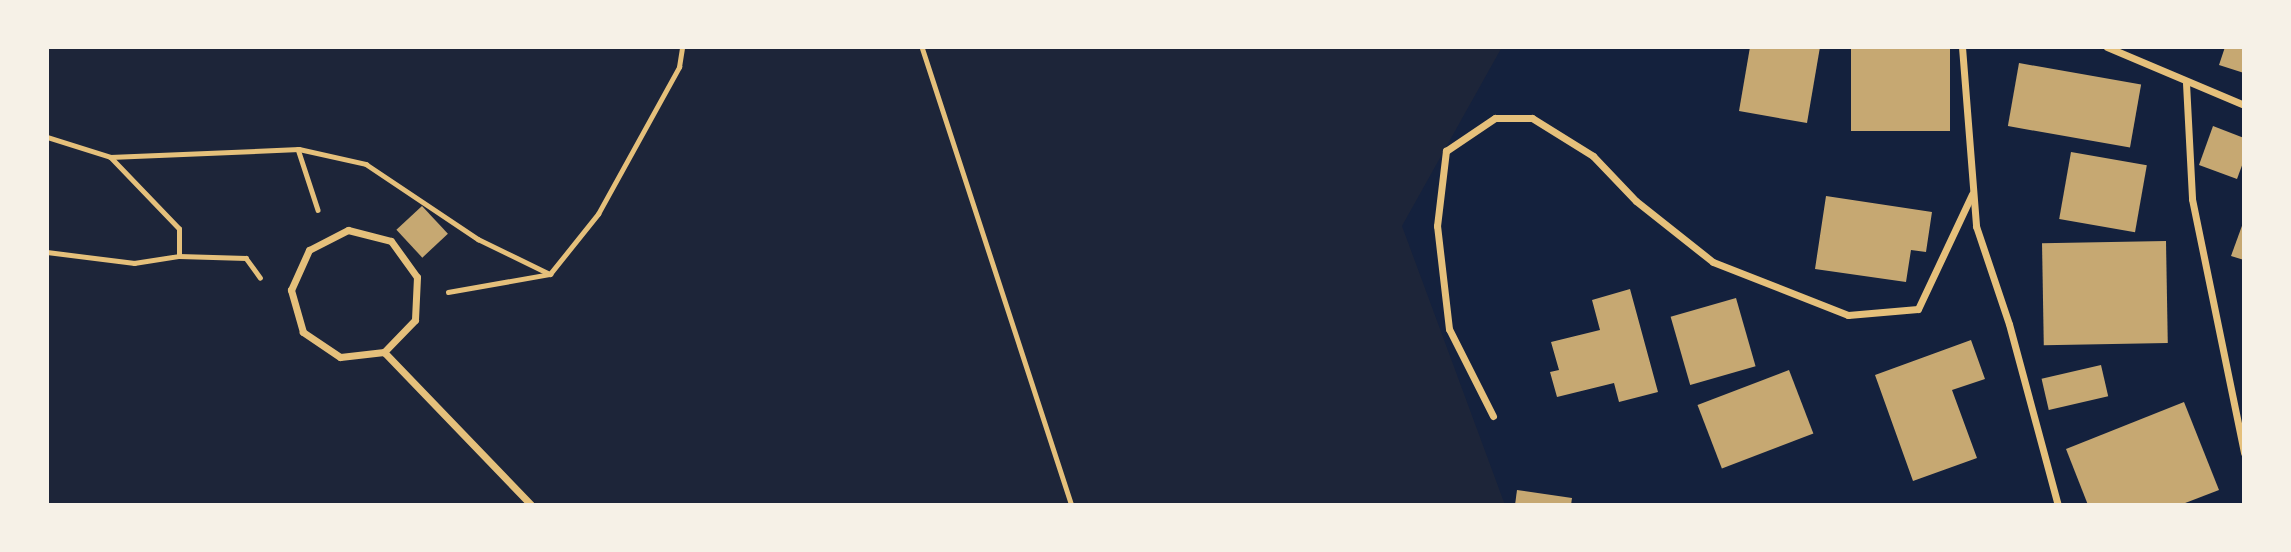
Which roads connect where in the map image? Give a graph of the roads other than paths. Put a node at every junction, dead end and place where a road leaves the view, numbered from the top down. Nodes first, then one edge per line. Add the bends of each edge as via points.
1 (1962, 47) edge
2 (2107, 47) edge
3 (2186, 83) junction
4 (2244, 104) edge
5 (1972, 194) junction
6 (384, 352) junction
7 (1493, 415) dead end
8 (2244, 453) edge
9 (531, 505) edge
10 (2058, 505) edge

1 - 5 street
2 - 3 street
3 - 4 street
3 - 8 street via 2192,199
5 - 7 street via 1918,309 1848,315 1713,262 1636,201 1593,156 1532,118 1495,118 1446,151 1437,226 1449,329
5 - 10 street via 1976,226 2009,324
6 - 6 street via 415,320 417,277 391,241 348,230 309,250 291,290 303,332 340,357
6 - 9 street

